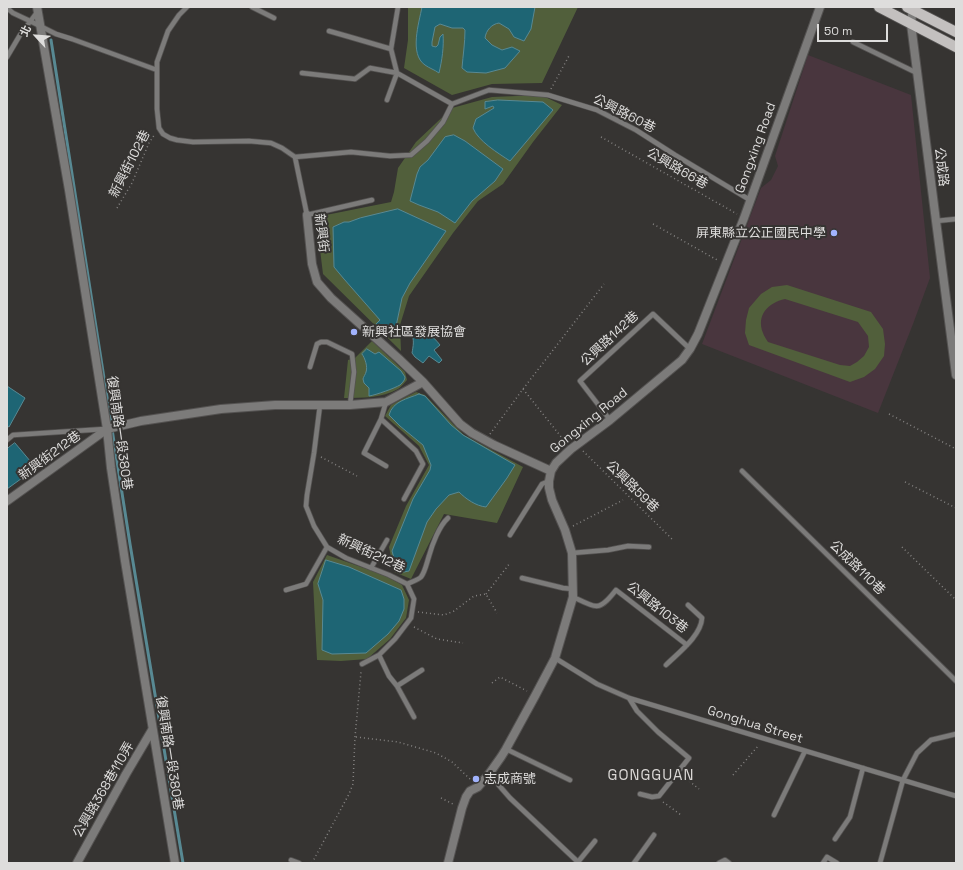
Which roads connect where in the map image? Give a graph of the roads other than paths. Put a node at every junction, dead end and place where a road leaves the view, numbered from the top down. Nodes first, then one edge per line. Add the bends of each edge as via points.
1 (186, 7) edge
2 (252, 7) edge
3 (398, 7) edge
4 (820, 7) edge
5 (879, 7) edge
6 (7, 8) edge
7 (911, 8) edge
8 (37, 9) edge
9 (274, 18) dead end
10 (30, 21) junction
11 (911, 24) junction
12 (40, 27) junction
13 (329, 30) dead end
14 (956, 32) edge
15 (853, 42) dead end
16 (956, 47) edge
17 (391, 49) junction
18 (7, 57) edge
19 (157, 70) junction
20 (302, 73) dead end
21 (397, 73) junction
22 (917, 73) junction
23 (387, 100) dead end
24 (452, 104) junction
25 (295, 157) junction
26 (372, 200) dead end
27 (750, 200) junction
28 (307, 215) junction
29 (956, 220) edge
30 (936, 221) junction
31 (690, 349) junction
32 (310, 367) dead end
33 (956, 375) edge
34 (423, 382) junction
35 (386, 402) junction
36 (320, 405) junction
37 (350, 405) junction
38 (382, 419) junction
39 (610, 420) junction
40 (107, 429) junction
41 (7, 440) edge
42 (386, 466) dead end
43 (551, 471) junction
44 (742, 471) dead end
45 (549, 481) junction
46 (404, 499) dead end
47 (7, 501) edge
48 (448, 518) dead end
49 (510, 535) dead end
50 (388, 540) dead end
51 (327, 546) junction
52 (648, 547) dead end
53 (572, 553) junction
54 (371, 568) junction
55 (522, 578) dead end
56 (408, 584) junction
57 (286, 590) dead end
58 (573, 593) junction
59 (688, 605) dead end
60 (687, 645) junction
61 (379, 655) junction
62 (554, 658) junction
63 (362, 664) road end
64 (666, 665) dead end
65 (422, 670) dead end
66 (956, 681) edge
67 (397, 686) junction
68 (630, 698) junction
69 (414, 718) dead end
70 (152, 730) junction
71 (956, 734) edge
72 (506, 748) junction
73 (805, 751) junction
74 (863, 768) junction
75 (489, 774) junction
76 (570, 780) dead end
77 (903, 780) junction
78 (640, 794) dead end
79 (956, 796) edge
80 (774, 815) dead end
81 (654, 835) dead end
82 (835, 839) dead end
83 (595, 841) dead end
84 (291, 860) dead end
85 (77, 863) edge
86 (175, 863) edge
87 (299, 863) edge
88 (448, 863) edge
89 (578, 863) edge
90 (634, 863) edge
91 (719, 863) edge
92 (729, 863) edge
93 (823, 863) edge
94 (837, 863) edge
95 (880, 863) edge

1 - 19 lane via 168,31 157,62
2 - 9 lane
3 - 17 lane
4 - 27 street, Gongxing Road
5 - 11 main road
6 - 10 lane
7 - 11 street, 公成路
7 - 14 main road
8 - 10 lane
8 - 12 street, 復興南路一段380巷
10 - 12 lane
10 - 18 lane
11 - 16 main road
11 - 22 street, 公成路
12 - 19 lane
12 - 40 street, 復興南路一段380巷 via 70,190
13 - 17 lane
15 - 22 lane
17 - 21 lane
19 - 25 lane via 157,109 159,128 163,134 177,140 193,142 249,140 271,143
20 - 21 lane via 355,79 370,68
21 - 23 lane
21 - 24 lane
22 - 30 street, 公成路
24 - 25 lane via 443,122 411,155 390,156 351,152
24 - 27 lane, 公興路60巷 via 489,90 548,94 597,110 630,127
25 - 28 lane, 新興街
26 - 28 lane
27 - 31 street, Gongxing Road
28 - 34 street, 新興街 via 312,264 317,282 331,298
29 - 30 lane
30 - 33 street, 公成路
31 - 39 street, Gongxing Road via 682,360
31 - 39 lane, 公興路142巷 via 653,314 580,381
32 - 37 lane via 317,344 321,342 352,354 354,372
34 - 35 street, 新興街212巷
34 - 43 street, 新興街 via 460,424 472,433
35 - 37 street, 新興街212巷
35 - 38 lane
36 - 37 street, 新興街212巷
36 - 40 street, 新興街212巷 via 221,409 141,421
36 - 51 lane, 新興街212巷 via 306,506 314,526
38 - 42 lane via 364,453
38 - 46 lane via 416,451 423,464
39 - 43 street, Gongxing Road via 574,447
40 - 41 lane via 13,435
40 - 47 street, 新興街212巷
40 - 70 street, 復興南路一段380巷 via 113,484
43 - 45 street, Gongxing Road
44 - 66 lane, 公成路110巷
45 - 49 lane via 542,484
45 - 53 street, Gongxing Road via 552,500
48 - 56 lane via 434,542 422,576
50 - 54 lane
51 - 54 lane, 新興街212巷 via 346,558
51 - 57 lane via 306,584
52 - 53 lane via 628,546
53 - 58 street, Gongxing Road
54 - 56 lane, 新興街212巷
55 - 58 lane
56 - 61 lane, 新興街212巷 via 414,599 411,618
58 - 60 lane, 公興路103巷 via 587,603 597,606 603,604 616,590
58 - 62 street, Gongxing Road
59 - 60 lane via 702,618 702,623
60 - 64 lane
61 - 63 lane, 新興街212巷
61 - 67 lane
62 - 68 lane, Gonghua Street via 597,684
62 - 72 street, Gongxing Road
65 - 67 lane
67 - 69 lane
68 - 73 lane, Gonghua Street
68 - 78 lane via 637,712 689,758 659,796
70 - 85 street, 公興路368巷110弄
70 - 86 street, 復興南路一段380巷
71 - 77 lane via 931,740 917,753
72 - 75 street, Gongxing Road
72 - 76 lane
73 - 74 lane, Gonghua Street
73 - 80 lane
74 - 77 lane, Gonghua Street
74 - 82 lane via 850,817
75 - 88 street, Gongxing Road via 466,797
75 - 89 lane via 510,798
77 - 79 lane, Gonghua Street
77 - 95 lane
81 - 90 lane
83 - 89 lane
84 - 87 lane
91 - 92 lane via 725,860
93 - 94 lane via 827,857

